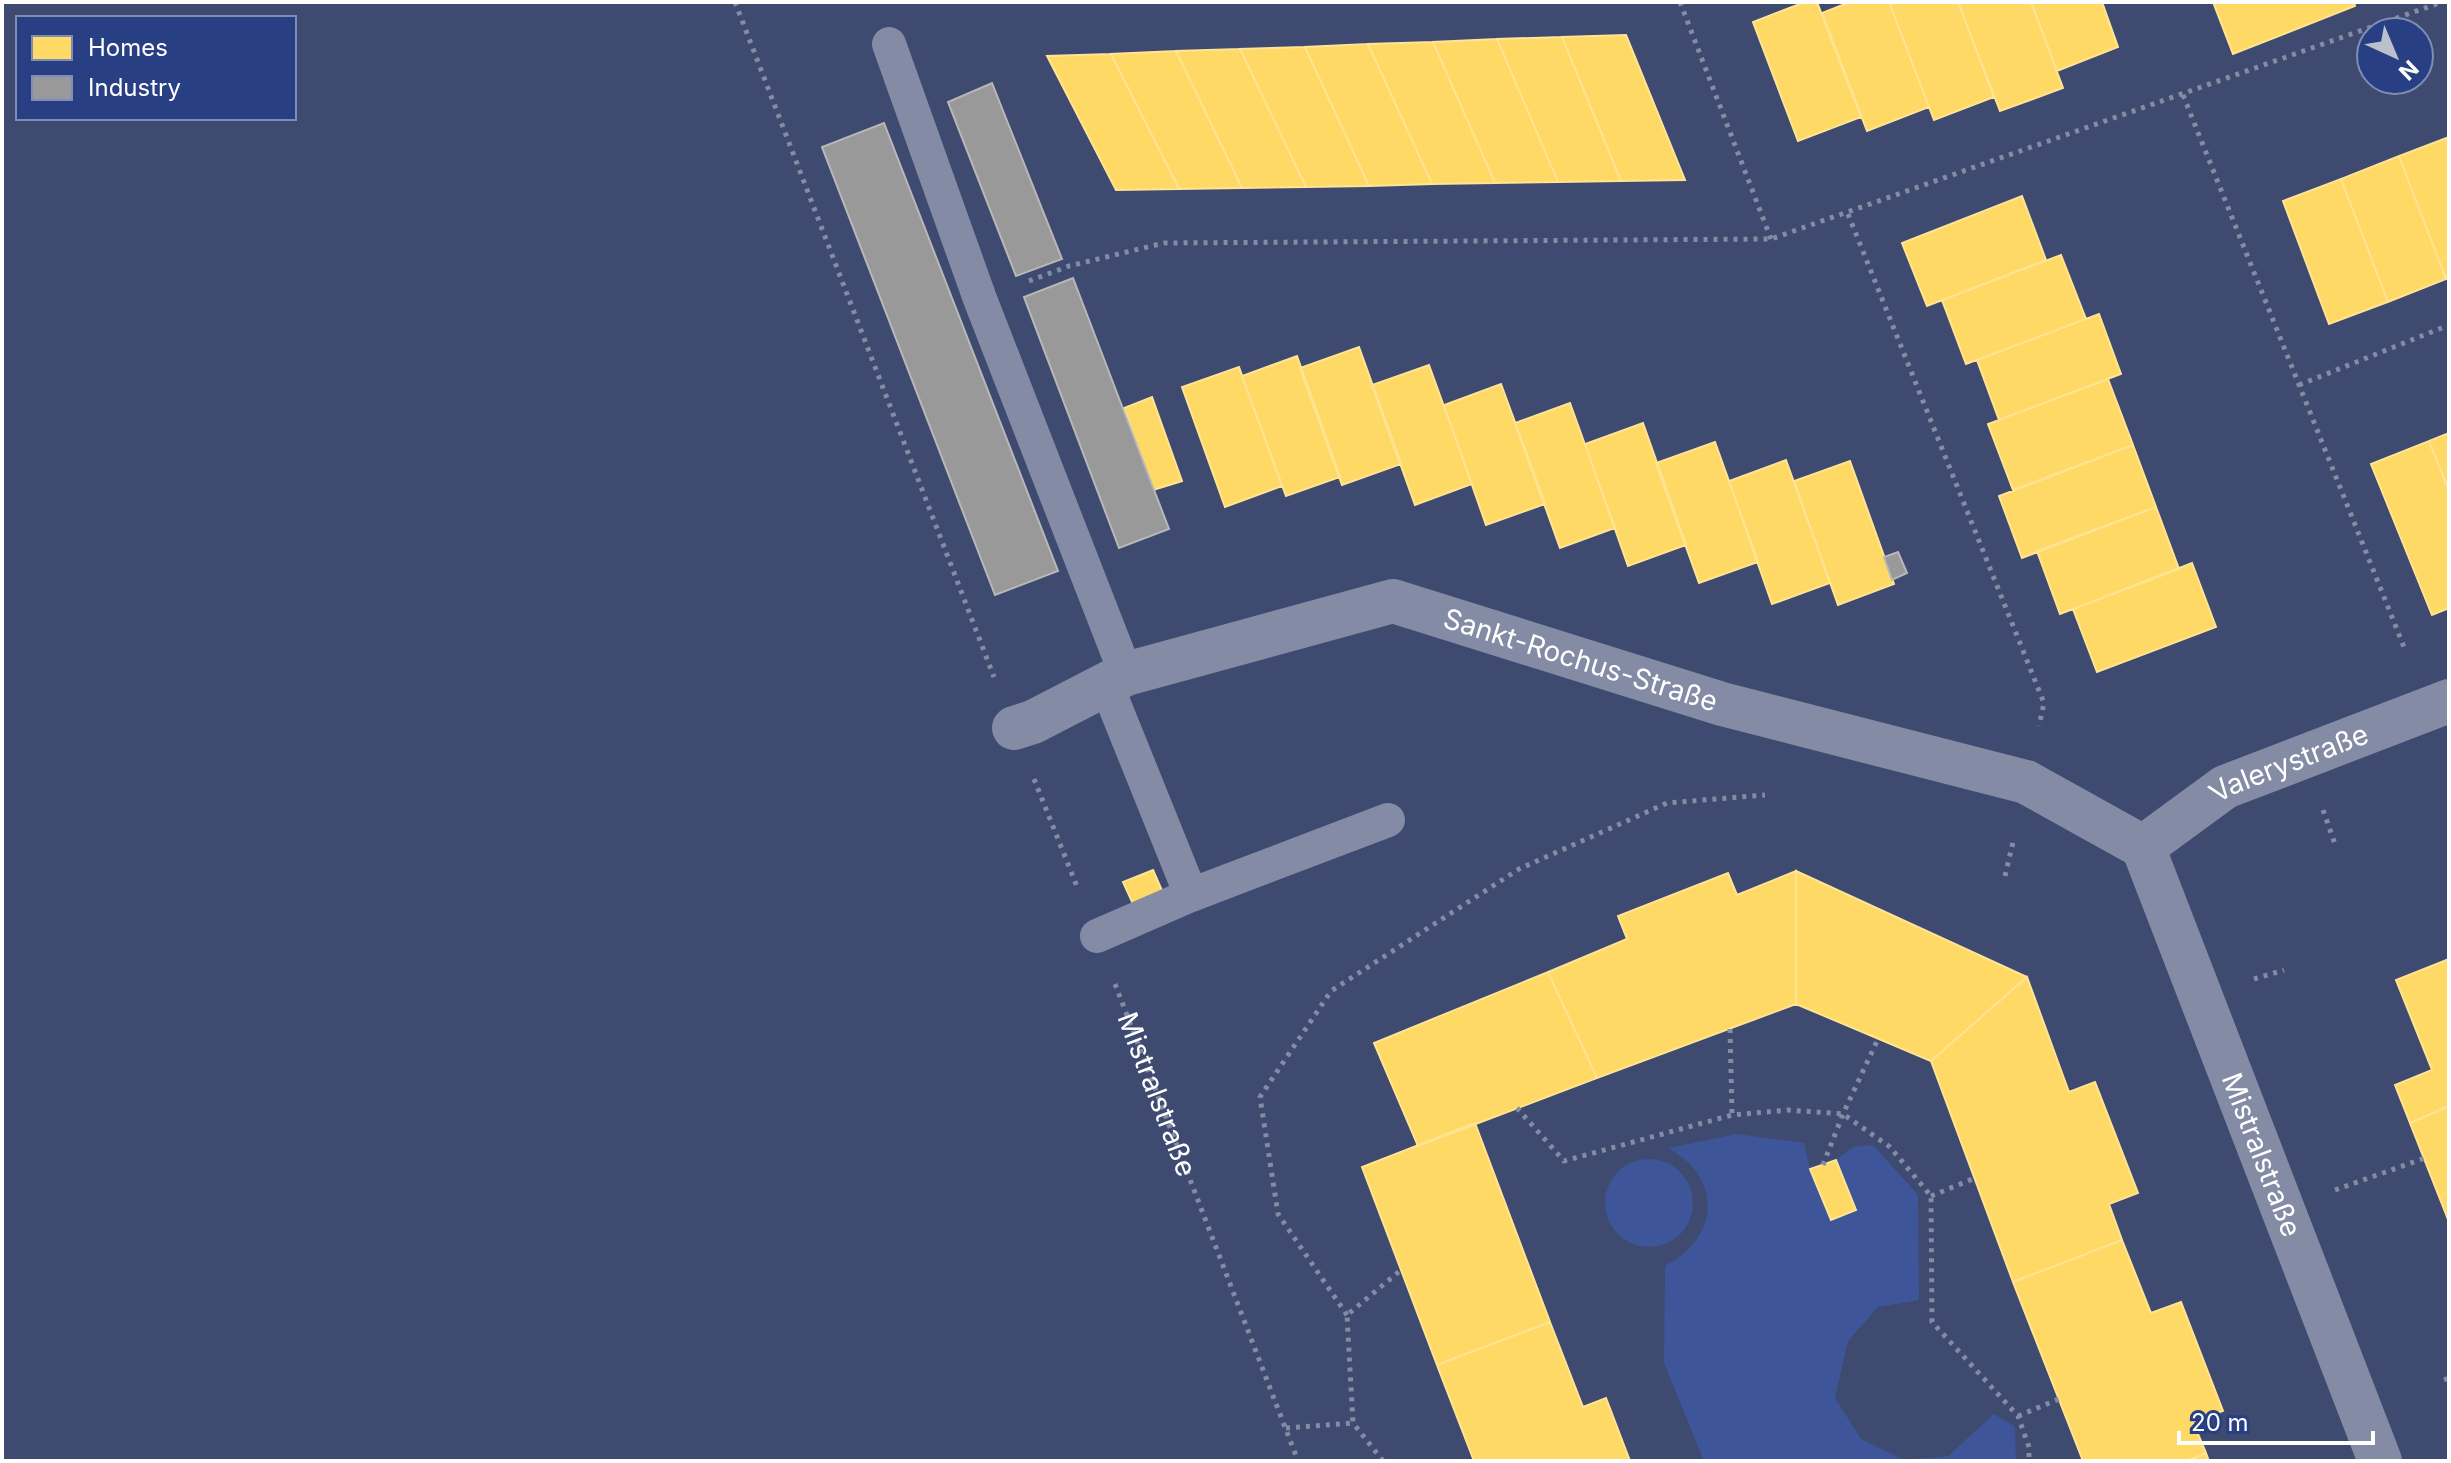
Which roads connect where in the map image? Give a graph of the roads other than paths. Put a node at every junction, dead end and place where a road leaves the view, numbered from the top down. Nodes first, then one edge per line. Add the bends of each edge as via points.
1 (889, 44) dead end
2 (1116, 679) junction
3 (2449, 701) edge
4 (1014, 728) road end
5 (1388, 820) dead end
6 (2143, 847) junction
7 (1191, 895) junction
8 (1097, 936) road end
9 (2380, 1461) edge

1 - 2 lane
2 - 4 street, Sankt-Rochus-Straße
2 - 6 street, Sankt-Rochus-Straße via 1393,601 1722,704 2026,782
2 - 7 lane
3 - 6 street, Valerystraße via 2225,787
5 - 7 lane
6 - 9 street, Mistralstraße
7 - 8 lane

